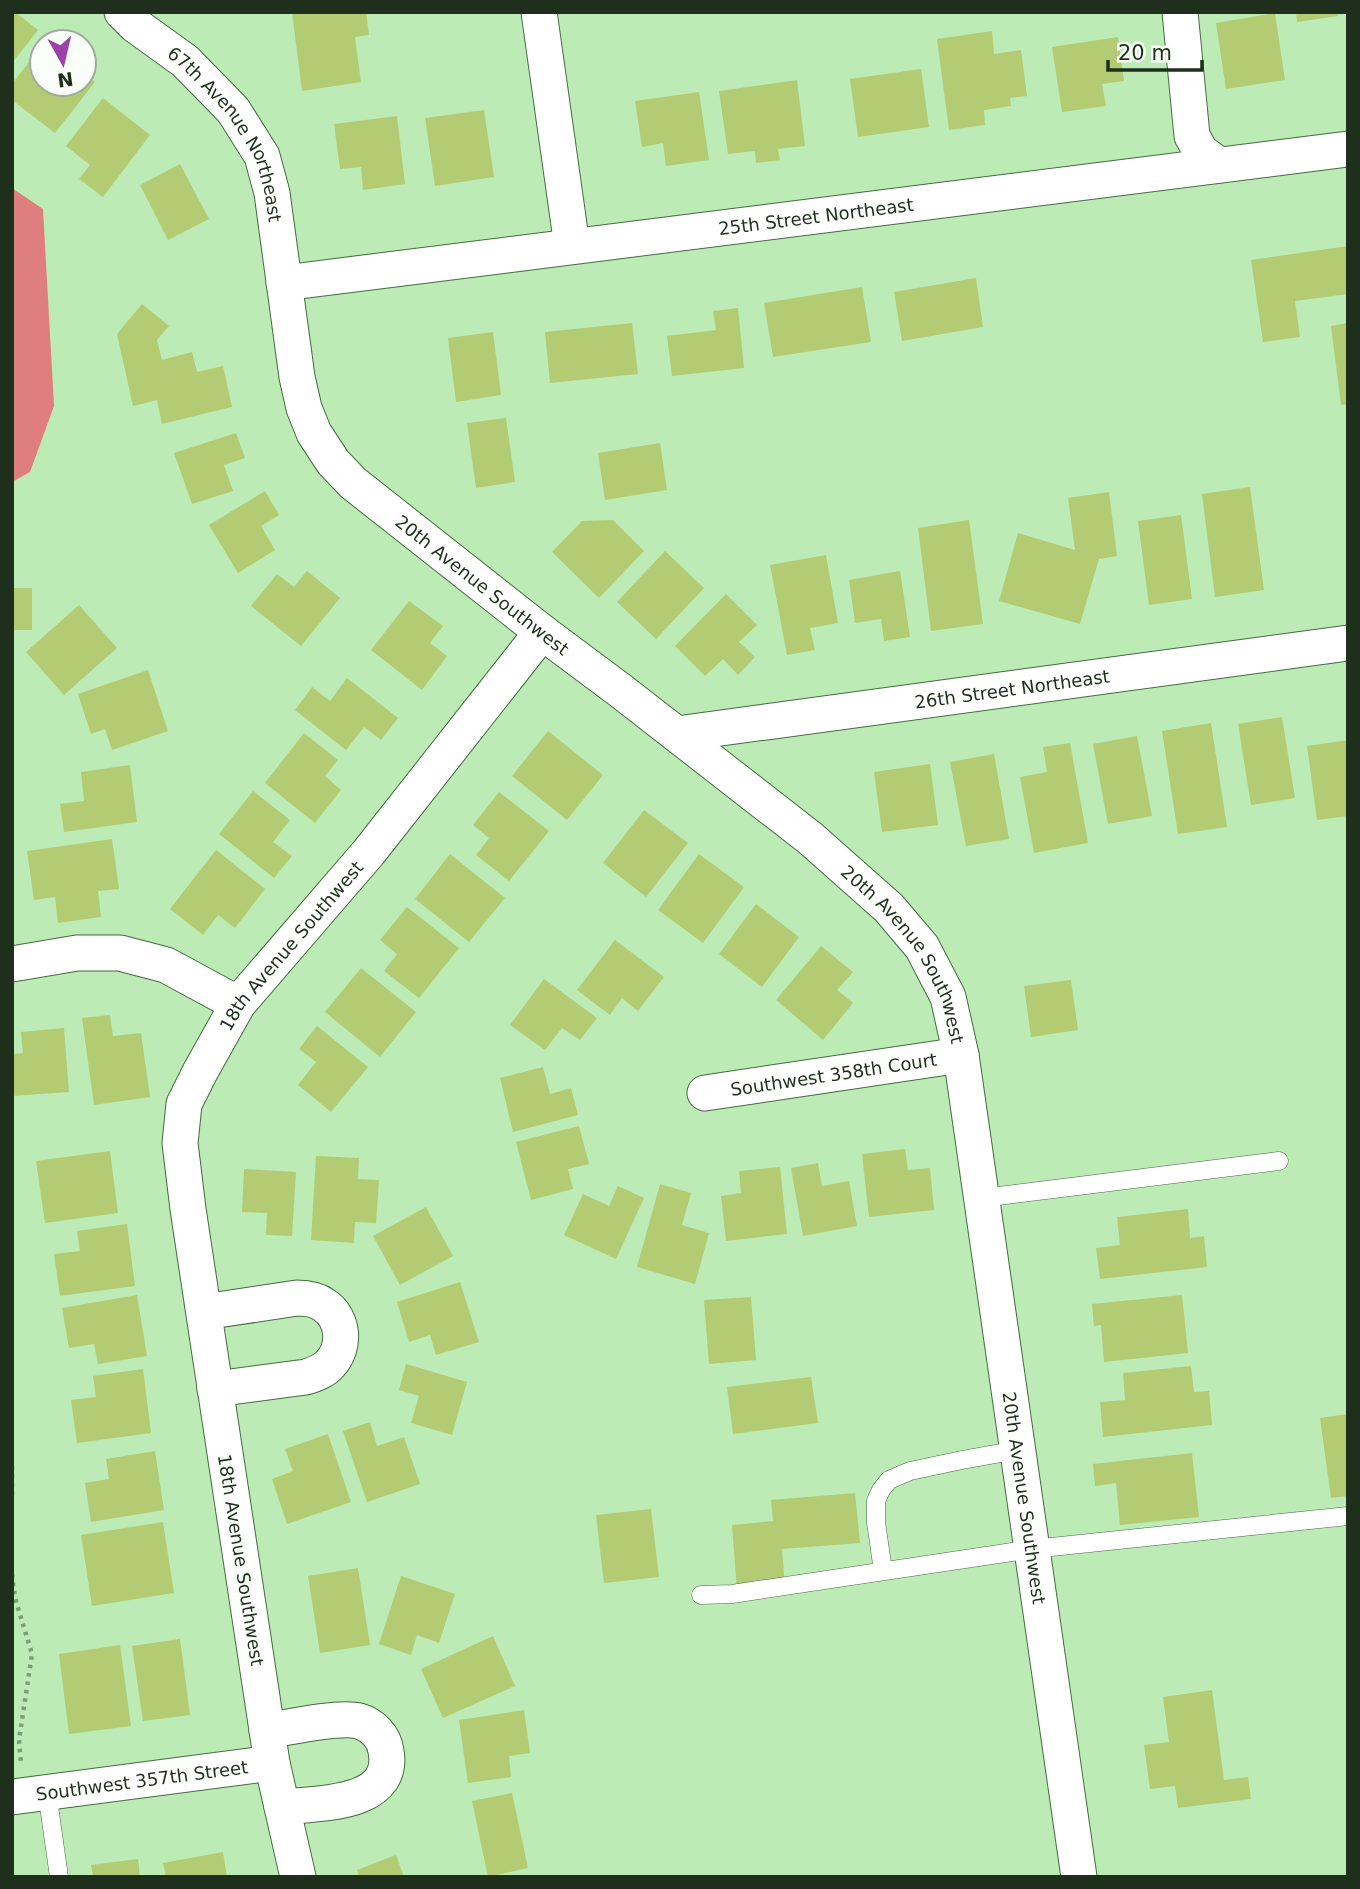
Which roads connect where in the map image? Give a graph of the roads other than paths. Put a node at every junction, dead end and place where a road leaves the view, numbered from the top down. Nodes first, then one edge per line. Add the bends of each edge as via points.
1 (122, 12) edge
2 (539, 12) edge
3 (1180, 12) edge
4 (1348, 149) edge
5 (1219, 165) junction
6 (572, 246) junction
7 (284, 284) junction
8 (542, 632) junction
9 (1348, 643) edge
10 (677, 734) junction
11 (12, 964) edge
12 (238, 1004) junction
13 (961, 1055) junction
14 (705, 1093) dead end
15 (1279, 1161) dead end
16 (982, 1198) junction
17 (204, 1312) junction
18 (215, 1389) junction
19 (1017, 1450) junction
20 (1348, 1516) edge
21 (1032, 1549) junction
22 (883, 1572) junction
23 (701, 1595) dead end
24 (270, 1747) junction
25 (28, 1795) edge
26 (282, 1807) junction
27 (59, 1877) edge
28 (298, 1877) edge
29 (1079, 1877) edge

1 - 7 street, 67th Avenue Northeast via 185,61 233,110 262,156 272,193
2 - 6 street
3 - 5 street via 1192,135 1201,152
4 - 5 street, 25th Street Northeast
5 - 6 street, 25th Street Northeast
6 - 7 street, 25th Street Northeast
7 - 8 street, 20th Avenue Southwest via 304,408 333,462
8 - 10 street, 20th Avenue Southwest
8 - 12 street, 18th Avenue Southwest via 369,852
9 - 10 street, 26th Street Northeast
10 - 13 street, 20th Avenue Southwest via 810,838 889,908 922,947 948,997
11 - 12 street via 77,953 120,953 166,965
12 - 17 street, 18th Avenue Southwest via 184,1104 180,1143
13 - 14 street, Southwest 358th Court
13 - 16 street, 20th Avenue Southwest
15 - 16 lane
16 - 19 street, 20th Avenue Southwest
17 - 18 street, 18th Avenue Southwest
17 - 18 street via 311,1299 324,1304 340,1326 338,1353 319,1373
18 - 24 street, 18th Avenue Southwest
19 - 21 street, 20th Avenue Southwest
19 - 22 lane via 910,1471 890,1480 876,1502
20 - 21 lane
21 - 22 lane
21 - 29 street, 20th Avenue Southwest
22 - 23 lane
24 - 25 street, Southwest 357th Street
24 - 26 street, 18th Avenue Southwest
24 - 26 street via 344,1719 370,1726 386,1748 384,1775 365,1795
25 - 27 lane
26 - 28 street, 18th Avenue Southwest

